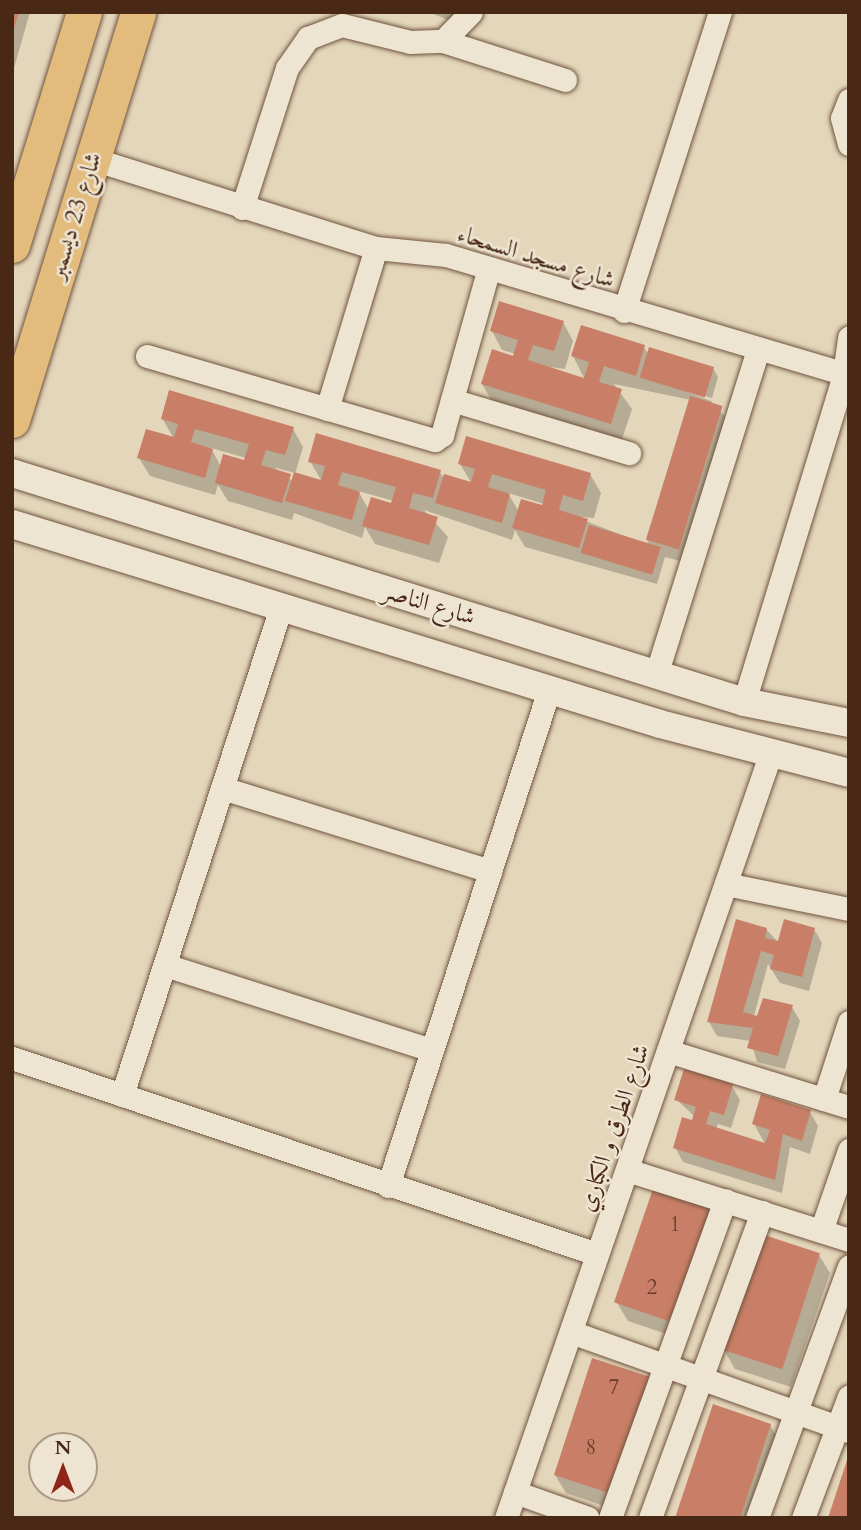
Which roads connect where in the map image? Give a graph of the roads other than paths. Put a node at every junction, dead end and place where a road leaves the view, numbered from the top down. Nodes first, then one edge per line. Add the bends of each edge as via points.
1 (83, 12) edge
2 (138, 12) edge
3 (471, 12) edge
4 (720, 12) edge
5 (343, 18) edge
6 (443, 41) junction
7 (565, 80) dead end
8 (849, 100) edge
9 (849, 144) edge
10 (93, 159) junction
11 (243, 208) junction
12 (12, 244) edge
13 (376, 248) junction
14 (489, 268) junction
15 (624, 311) junction
16 (849, 337) edge
17 (758, 349) junction
18 (148, 356) dead end
19 (844, 374) junction
20 (452, 400) junction
21 (327, 409) junction
22 (12, 420) edge
23 (629, 453) dead end
24 (12, 472) edge
25 (12, 524) edge
26 (281, 607) junction
27 (656, 675) junction
28 (549, 690) junction
29 (744, 702) junction
30 (849, 723) edge
31 (770, 755) junction
32 (849, 773) edge
33 (222, 788) junction
34 (490, 871) junction
35 (726, 884) junction
36 (849, 909) edge
37 (165, 965) junction
38 (846, 1037) edge
39 (432, 1050) junction
40 (668, 1051) junction
41 (12, 1058) edge
42 (122, 1095) junction
43 (824, 1099) junction
44 (849, 1107) edge
45 (849, 1150) edge
46 (627, 1170) junction
47 (388, 1185) junction
48 (725, 1200) junction
49 (762, 1212) junction
50 (821, 1231) junction
51 (849, 1240) edge
52 (597, 1254) junction
53 (849, 1266) edge
54 (570, 1332) junction
55 (665, 1365) junction
56 (701, 1378) junction
57 (849, 1396) edge
58 (796, 1412) junction
59 (843, 1429) edge
60 (515, 1492) junction
61 (506, 1518) edge
62 (588, 1518) edge
63 (610, 1518) edge
64 (650, 1518) edge
65 (757, 1518) edge
66 (803, 1518) edge

1 - 12 main road
2 - 10 main road, شارع 23 ديسمبر
3 - 6 street
4 - 15 street
5 - 6 street via 410,42
5 - 11 street via 308,38 295,52
6 - 7 street
8 - 9 street via 842,118
10 - 11 street, شارع مسجد السمحاء
10 - 22 main road, شارع 23 ديسمبر
11 - 13 street, شارع مسجد السمحاء
13 - 14 street, شارع مسجد السمحاء via 446,255
13 - 21 street
14 - 15 street, شارع مسجد السمحاء
14 - 20 street
15 - 17 street, شارع مسجد السمحاء
16 - 19 street
17 - 19 street, شارع مسجد السمحاء
17 - 27 street
18 - 21 street
19 - 29 street
20 - 21 street via 435,440
20 - 23 street
24 - 27 street, شارع الناصر
25 - 26 street, شارع الناصر
26 - 28 street, شارع الناصر
26 - 33 street
27 - 29 street, شارع الناصر
28 - 31 street, شارع الناصر
28 - 34 street
29 - 30 street, شارع الناصر
31 - 32 street, شارع الناصر
31 - 35 street, شارع الطرق و الكباري
33 - 34 street
33 - 37 street
34 - 39 street
35 - 36 street
35 - 40 street, شارع الطرق و الكباري
37 - 39 street
37 - 42 street
38 - 43 street
39 - 47 street
40 - 43 street
40 - 46 street, شارع الطرق و الكباري
41 - 42 street
42 - 47 street
43 - 44 street
45 - 50 street
46 - 48 street
46 - 52 street, شارع الطرق و الكباري
47 - 52 street
48 - 49 street
48 - 55 street
49 - 50 street
49 - 56 street
50 - 51 street
52 - 54 street, شارع الطرق و الكباري
53 - 58 street
54 - 55 street
54 - 60 street, شارع الطرق و الكباري
55 - 56 street
55 - 63 street
56 - 58 street
56 - 64 street
57 - 59 street
58 - 59 street
58 - 65 street
59 - 66 street
60 - 61 street, شارع الطرق و الكباري
60 - 62 street

